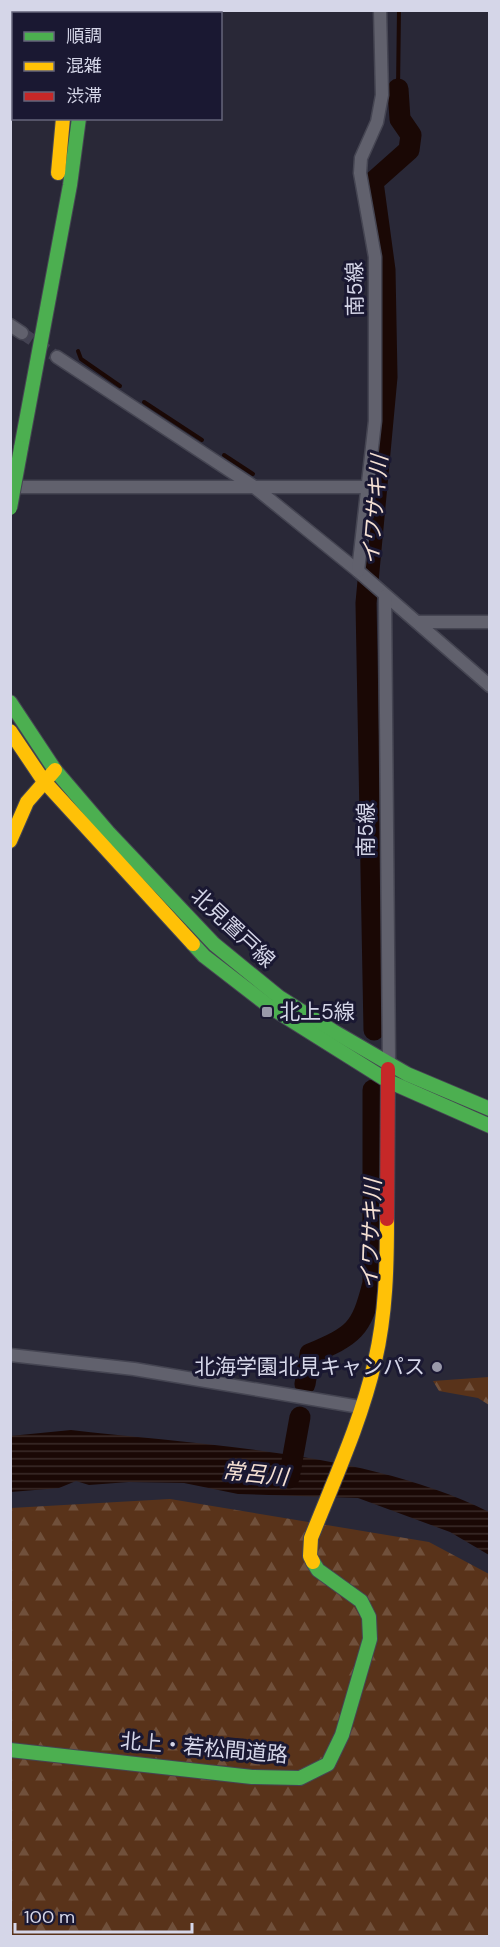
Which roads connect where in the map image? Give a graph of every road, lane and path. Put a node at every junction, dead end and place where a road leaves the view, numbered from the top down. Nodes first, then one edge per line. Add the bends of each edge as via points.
1 (380, 10) edge
2 (63, 120) edge
3 (79, 120) edge
4 (10, 325) edge
5 (22, 333) tunnel mouth
6 (57, 357) tunnel mouth
7 (32, 382) junction
8 (253, 486) junction
9 (369, 487) junction
10 (10, 488) edge
11 (10, 508) edge
12 (364, 577) junction
13 (385, 596) junction
14 (418, 622) junction
15 (489, 622) edge
16 (489, 686) edge
17 (10, 702) edge
18 (10, 731) edge
19 (55, 770) junction
20 (43, 780) junction
21 (10, 841) edge
22 (389, 1062) junction
23 (388, 1080) junction
24 (489, 1110) edge
25 (489, 1126) edge
26 (10, 1355) edge
27 (358, 1413) junction
28 (10, 1750) edge

1 - 9 street, 南5線 via 382,95 377,122 361,158 360,173 375,257 375,421
2 - 7 main road
3 - 7 main road
4 - 5 street
6 - 8 street
7 - 11 main road, bridge
8 - 9 street
8 - 10 street
8 - 12 street
9 - 12 street, 南5線
12 - 13 street
13 - 14 street
13 - 22 street, 南5線
14 - 15 street
14 - 16 street
17 - 19 main road, 北見置戸線
18 - 20 main road, 北見置戸線
19 - 20 main road
19 - 22 main road, 北見置戸線 via 214,944 279,997
20 - 21 main road via 16,820
20 - 23 main road, 北見置戸線 via 204,956 270,1007
22 - 23 main road, 北上・若松間道路
22 - 24 main road, 北見置戸線
23 - 25 main road, 北見置戸線
23 - 27 main road, 北上・若松間道路 via 387,1274 375,1361
26 - 27 street via 134,1369
27 - 28 main road, 北上・若松間道路 via 311,1538 310,1556 318,1570 361,1601 369,1617 370,1639 342,1735 328,1764 300,1778 252,1777

